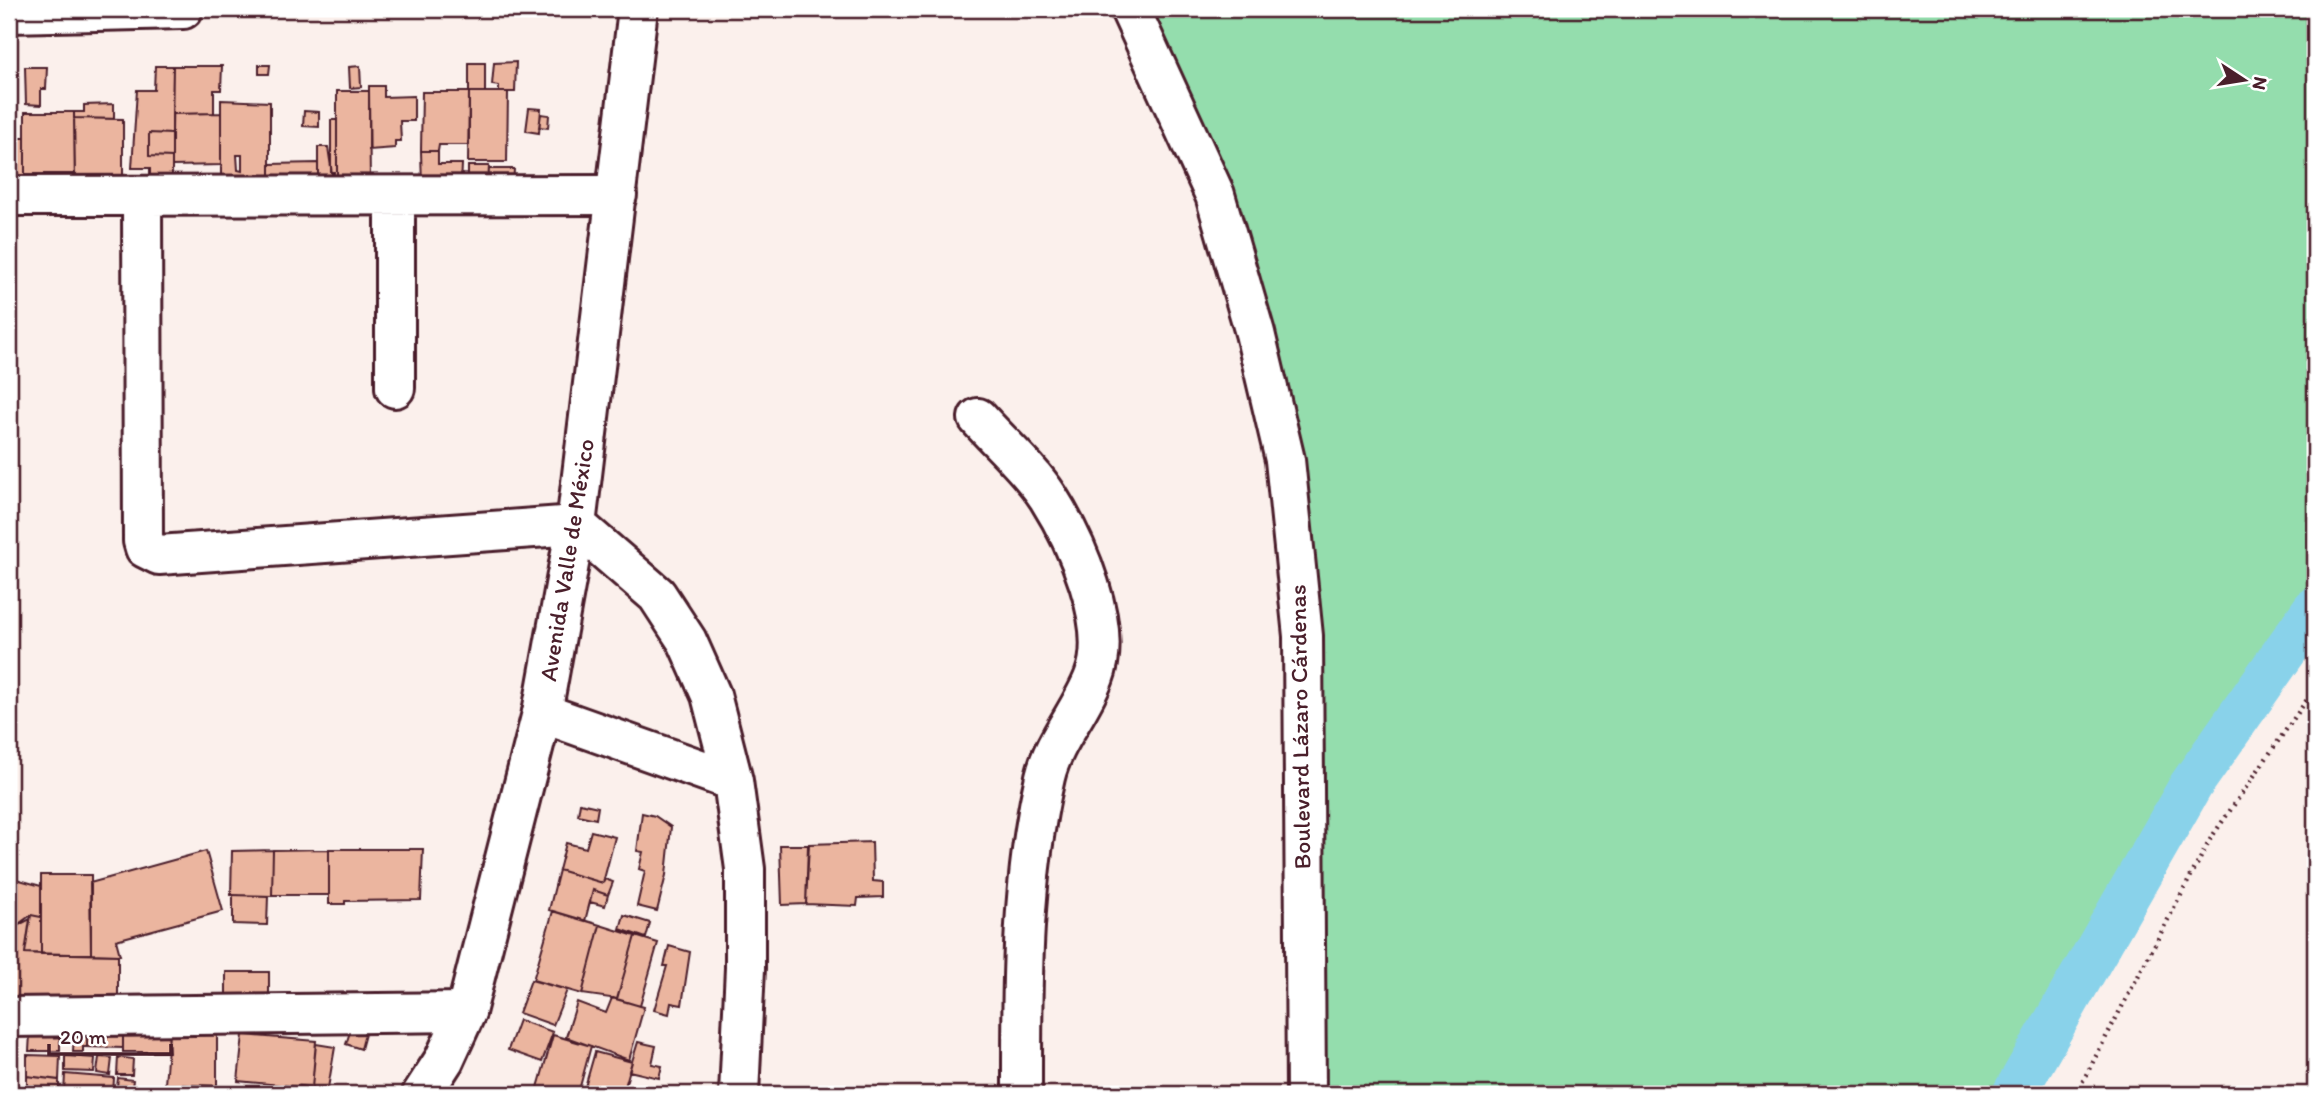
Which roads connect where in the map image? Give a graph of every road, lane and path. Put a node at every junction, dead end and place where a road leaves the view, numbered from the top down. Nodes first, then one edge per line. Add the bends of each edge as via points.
1 (183, 9) edge
2 (638, 9) edge
3 (1130, 9) edge
4 (9, 13) edge
5 (617, 195) junction
6 (9, 196) edge
7 (395, 196) junction
8 (142, 198) junction
9 (395, 388) dead end
10 (978, 418) dead end
11 (576, 525) junction
12 (2315, 688) edge
13 (542, 713) junction
14 (733, 781) junction
15 (466, 1012) junction
16 (9, 1017) edge
17 (422, 1094) edge
18 (739, 1094) edge
19 (1022, 1094) edge
20 (1306, 1094) edge
21 (2076, 1094) edge

1 - 4 main road
2 - 5 main road, Avenida Valle de México
3 - 20 main road, Boulevard Lázaro Cárdenas via 1215,195 1285,460 1303,636
5 - 7 main road
5 - 11 main road, Avenida Valle de México
6 - 8 main road
7 - 8 main road
7 - 9 main road
8 - 11 main road via 143,541 150,552 159,555
10 - 19 main road via 1047,496 1079,558 1101,631 1095,675 1045,774 1026,877
11 - 13 main road, Avenida Valle de México
11 - 14 main road via 657,595 687,641 711,695
12 - 21 path via 2211,838
13 - 14 main road
13 - 15 main road, Avenida Valle de México
14 - 18 main road via 745,869
15 - 16 main road
15 - 17 main road, Avenida Valle de México

